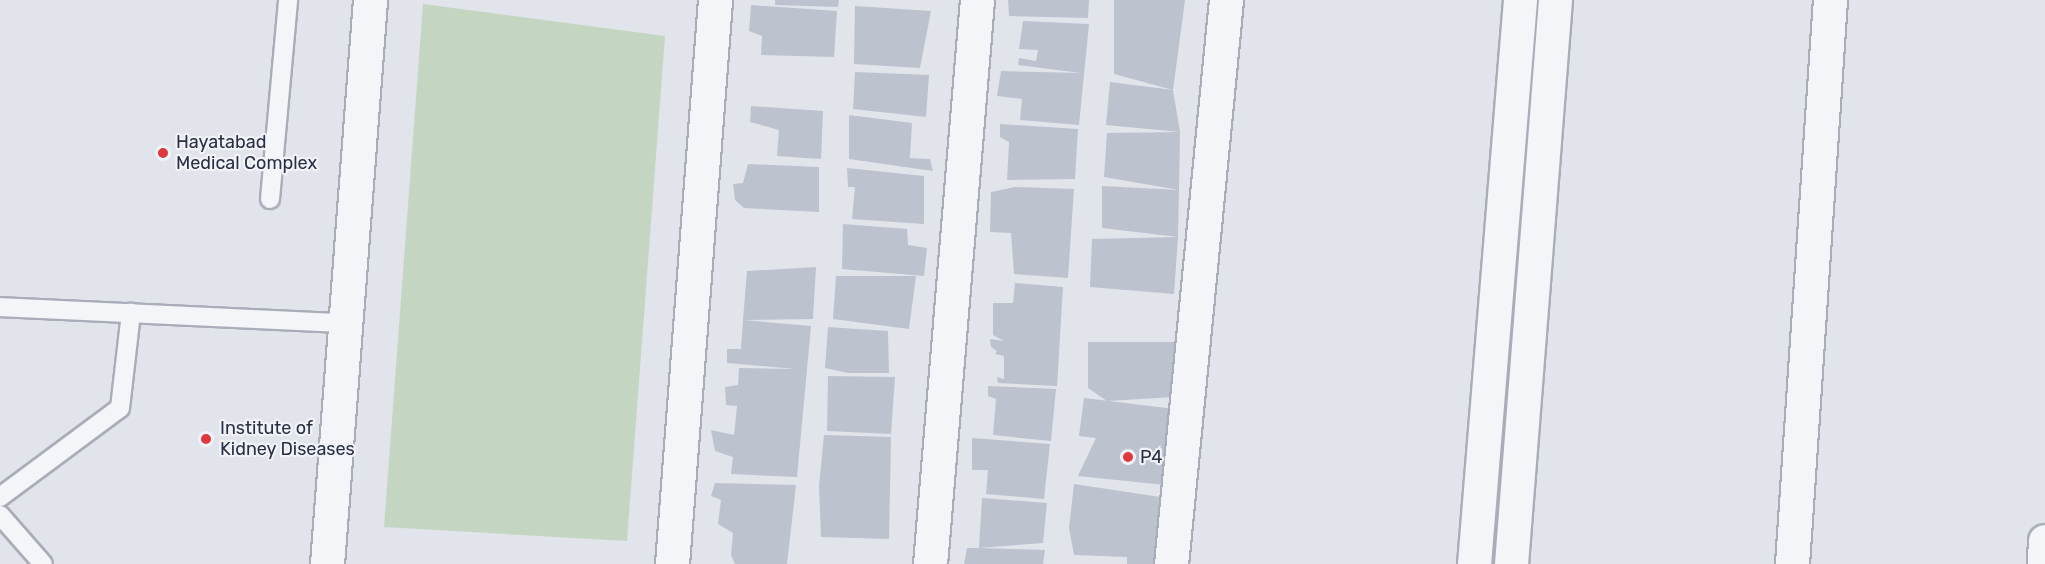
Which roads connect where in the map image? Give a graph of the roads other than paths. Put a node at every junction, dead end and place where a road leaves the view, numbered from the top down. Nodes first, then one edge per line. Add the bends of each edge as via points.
1 (288, 0) edge
2 (370, 0) edge
3 (715, 0) edge
4 (977, 0) edge
5 (1226, 0) edge
6 (1520, 0) edge
7 (1555, 0) edge
8 (1830, 0) edge
9 (270, 199) dead end
10 (0, 307) edge
11 (131, 313) junction
12 (344, 323) junction
13 (1486, 417) junction
14 (1523, 418) junction
15 (0, 497) edge
16 (0, 514) edge
17 (2045, 540) edge
18 (43, 564) edge
19 (327, 564) edge
20 (672, 564) edge
21 (930, 564) edge
22 (1172, 564) edge
23 (1474, 564) edge
24 (1511, 564) edge
25 (1792, 564) edge
26 (2044, 564) edge

1 - 9 lane
2 - 12 street
3 - 20 street
4 - 21 street
5 - 22 street
6 - 13 street
7 - 14 street
8 - 25 street
10 - 11 lane
11 - 12 lane
11 - 15 lane via 120,408
12 - 19 street
13 - 14 street
13 - 23 street
14 - 24 street
16 - 18 lane
17 - 26 street

